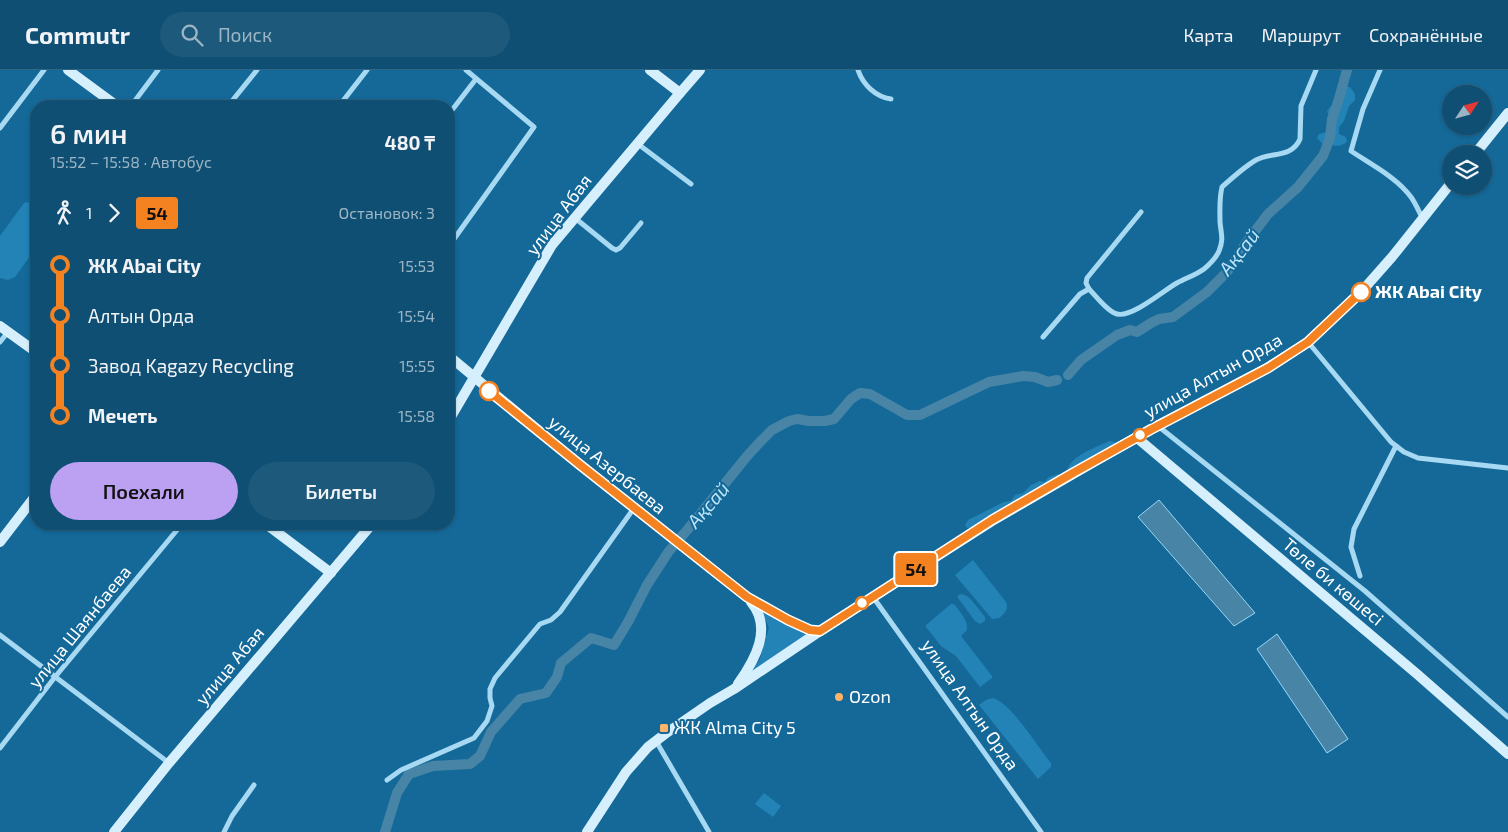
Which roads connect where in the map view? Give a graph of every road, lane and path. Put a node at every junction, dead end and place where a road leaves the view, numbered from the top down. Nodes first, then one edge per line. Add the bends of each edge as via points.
1 (44, 70) edge
2 (68, 70) edge
3 (158, 70) edge
4 (257, 70) edge
5 (367, 70) edge
6 (466, 70) edge
7 (650, 70) edge
8 (700, 70) edge
9 (858, 70) edge
10 (1316, 70) edge
11 (1380, 70) edge
12 (476, 79) junction
13 (680, 93) junction
14 (891, 99) dead end
15 (109, 100) edge
16 (136, 100) edge
17 (233, 100) edge
18 (344, 100) edge
19 (455, 106) edge
20 (1508, 113) edge
21 (0, 128) edge
22 (637, 144) junction
23 (1482, 145) edge
24 (691, 184) dead end
25 (1442, 194) edge
26 (1141, 212) dead end
27 (575, 218) junction
28 (1423, 218) junction
29 (641, 223) dead end
30 (455, 238) edge
31 (1089, 289) junction
32 (4, 328) edge
33 (1042, 337) dead end
34 (0, 342) edge
35 (1308, 342) junction
36 (30, 348) edge
37 (455, 361) edge
38 (474, 378) junction
39 (455, 410) edge
40 (1158, 425) junction
41 (1136, 437) junction
42 (1396, 446) junction
43 (1508, 468) edge
44 (30, 503) edge
45 (634, 508) junction
46 (177, 530) edge
47 (274, 530) edge
48 (367, 530) edge
49 (0, 542) edge
50 (331, 573) junction
51 (1360, 576) dead end
52 (873, 596) junction
53 (747, 597) junction
54 (820, 631) junction
55 (0, 635) edge
56 (55, 677) junction
57 (734, 689) junction
58 (1508, 717) edge
59 (656, 741) junction
60 (0, 748) edge
61 (1508, 754) edge
62 (169, 763) junction
63 (387, 780) dead end
64 (254, 785) dead end
65 (114, 832) edge
66 (224, 832) edge
67 (587, 832) edge
68 (709, 832) edge
69 (1041, 832) edge

1 - 21 street
2 - 15 main road
3 - 16 street
4 - 17 street
5 - 18 street
6 - 12 street
7 - 13 main road
8 - 13 main road, улица Абая
9 - 14 street via 870,89 882,98
10 - 31 street via 1301,106 1298,144 1290,152 1257,160 1222,188 1220,224 1223,235 1213,261 1125,314 1114,313
11 - 28 street via 1363,109 1351,151 1397,183 1412,198
12 - 19 street
12 - 30 street via 534,127
13 - 22 main road, улица Абая
20 - 23 main road
22 - 24 street
22 - 27 main road, улица Абая
25 - 28 main road, улица Алтын Орда
26 - 31 street via 1087,278
27 - 29 street via 616,250
27 - 38 main road, улица Абая via 552,245
28 - 35 main road, улица Алтын Орда via 1362,291
31 - 33 street via 1080,294
32 - 34 street
32 - 36 main road
35 - 40 main road, улица Алтын Орда via 1268,368
35 - 42 street
37 - 38 main road, улица Азербаева
38 - 39 main road, улица Абая
38 - 45 main road, улица Азербаева
40 - 41 main road, улица Алтын Орда
40 - 58 street, Төле би көшесі via 1365,591
41 - 52 main road, улица Алтын Орда via 992,520
41 - 61 main road, Төле би көшесі
42 - 43 street via 1418,458
42 - 51 street via 1354,529 1351,548
44 - 49 main road
45 - 53 main road, улица Азербаева
45 - 63 street via 560,612 540,624 494,678 490,689 492,706 487,721 474,738 401,770
46 - 56 street, улица Шаянбаева
47 - 50 main road
48 - 50 main road, улица Абая
50 - 62 main road, улица Абая
52 - 54 main road, улица Алтын Орда
52 - 69 street, улица Алтын Орда
53 - 54 main road, улица Азербаева via 788,620
53 - 57 main road, улица Азербаева via 757,609 762,630 750,668
54 - 57 main road, улица Алтын Орда
55 - 56 street
56 - 60 street, улица Шаянбаева
56 - 62 street
57 - 59 main road, улица Алтын Орда
59 - 67 main road, улица Алтын Орда via 626,772
59 - 68 street
62 - 65 main road, улица Абая
64 - 66 street

